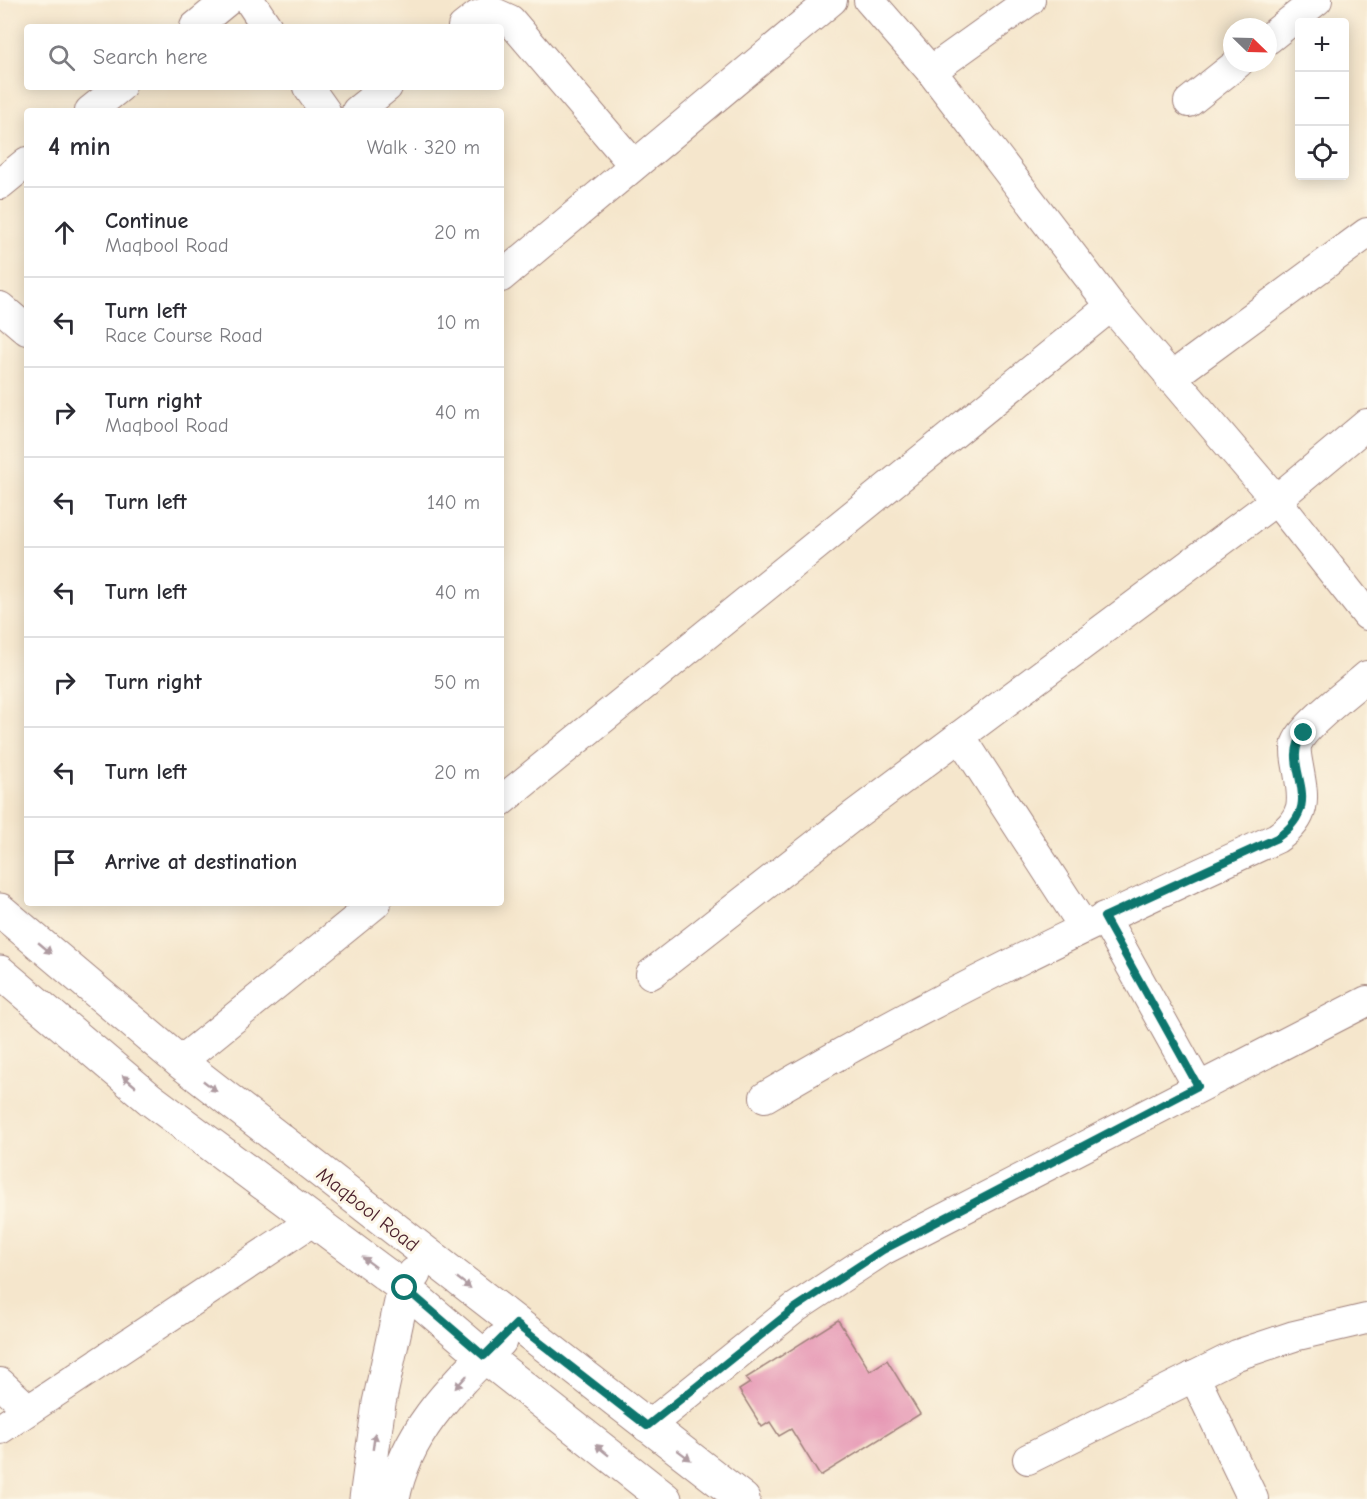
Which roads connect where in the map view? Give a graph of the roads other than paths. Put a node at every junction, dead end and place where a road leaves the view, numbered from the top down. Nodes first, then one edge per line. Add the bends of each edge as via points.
1 (228, 0) edge
2 (249, 0) edge
3 (832, 0) edge
4 (869, 0) edge
5 (1030, 0) edge
6 (1317, 0) edge
7 (199, 24) edge
8 (265, 24) edge
9 (467, 24) edge
10 (1277, 32) edge
11 (931, 70) junction
12 (1227, 72) edge
13 (116, 90) edge
14 (310, 90) edge
15 (383, 90) edge
16 (1189, 102) dead end
17 (94, 108) edge
18 (323, 108) edge
19 (361, 108) edge
20 (24, 164) edge
21 (633, 164) junction
22 (0, 184) edge
23 (1367, 232) edge
24 (504, 274) edge
25 (1111, 306) junction
26 (0, 307) edge
27 (24, 327) edge
28 (1170, 378) junction
29 (1367, 424) edge
30 (1276, 500) junction
31 (1367, 615) edge
32 (1367, 676) edge
33 (960, 736) junction
34 (504, 799) edge
35 (372, 906) edge
36 (0, 910) edge
37 (1094, 922) junction
38 (0, 972) edge
39 (651, 974) dead end
40 (1367, 1001) edge
41 (180, 1062) junction
42 (1198, 1086) junction
43 (765, 1097) dead end
44 (314, 1220) junction
45 (427, 1255) junction
46 (405, 1288) junction
47 (1367, 1319) edge
48 (516, 1324) junction
49 (484, 1356) junction
50 (1194, 1376) junction
51 (0, 1383) edge
52 (28, 1408) junction
53 (647, 1426) junction
54 (0, 1429) edge
55 (1028, 1459) dead end
56 (366, 1499) edge
57 (393, 1499) edge
58 (665, 1499) edge
59 (742, 1499) edge
60 (1252, 1499) edge

1 - 7 street
2 - 8 street
3 - 21 street
4 - 11 street
5 - 11 street
6 - 10 street
9 - 21 street via 490,11 510,20
11 - 25 street
12 - 16 street
13 - 17 street
14 - 18 street
15 - 19 street
20 - 22 street
21 - 24 street
23 - 28 street
25 - 28 street
25 - 34 street
26 - 27 street
28 - 30 street
29 - 30 street
30 - 31 street
30 - 33 street
32 - 37 street via 1297,742 1303,796 1300,815 1289,829
33 - 37 street
33 - 39 street
35 - 41 street
36 -> 41 street, Maqbool Road
37 - 42 street
37 - 43 street via 884,1027
44 -> 38 street, Maqbool Road via 150,1099
40 - 42 street
41 -> 45 street, Maqbool Road
42 - 53 street via 883,1250 795,1308
46 -> 44 street, Maqbool Road
44 - 52 street
45 - 46 street
45 -> 48 street, Maqbool Road
46 - 49 street, Maqbool Road
56 -> 46 street via 380,1403
47 - 50 street via 1294,1336 1237,1355
48 - 49 street
48 - 53 street, Maqbool Road
49 -> 57 street via 418,1431 398,1471
58 -> 49 street, Maqbool Road
50 - 55 street
50 - 60 street
51 - 52 street
52 - 54 street
53 -> 59 street, Maqbool Road

